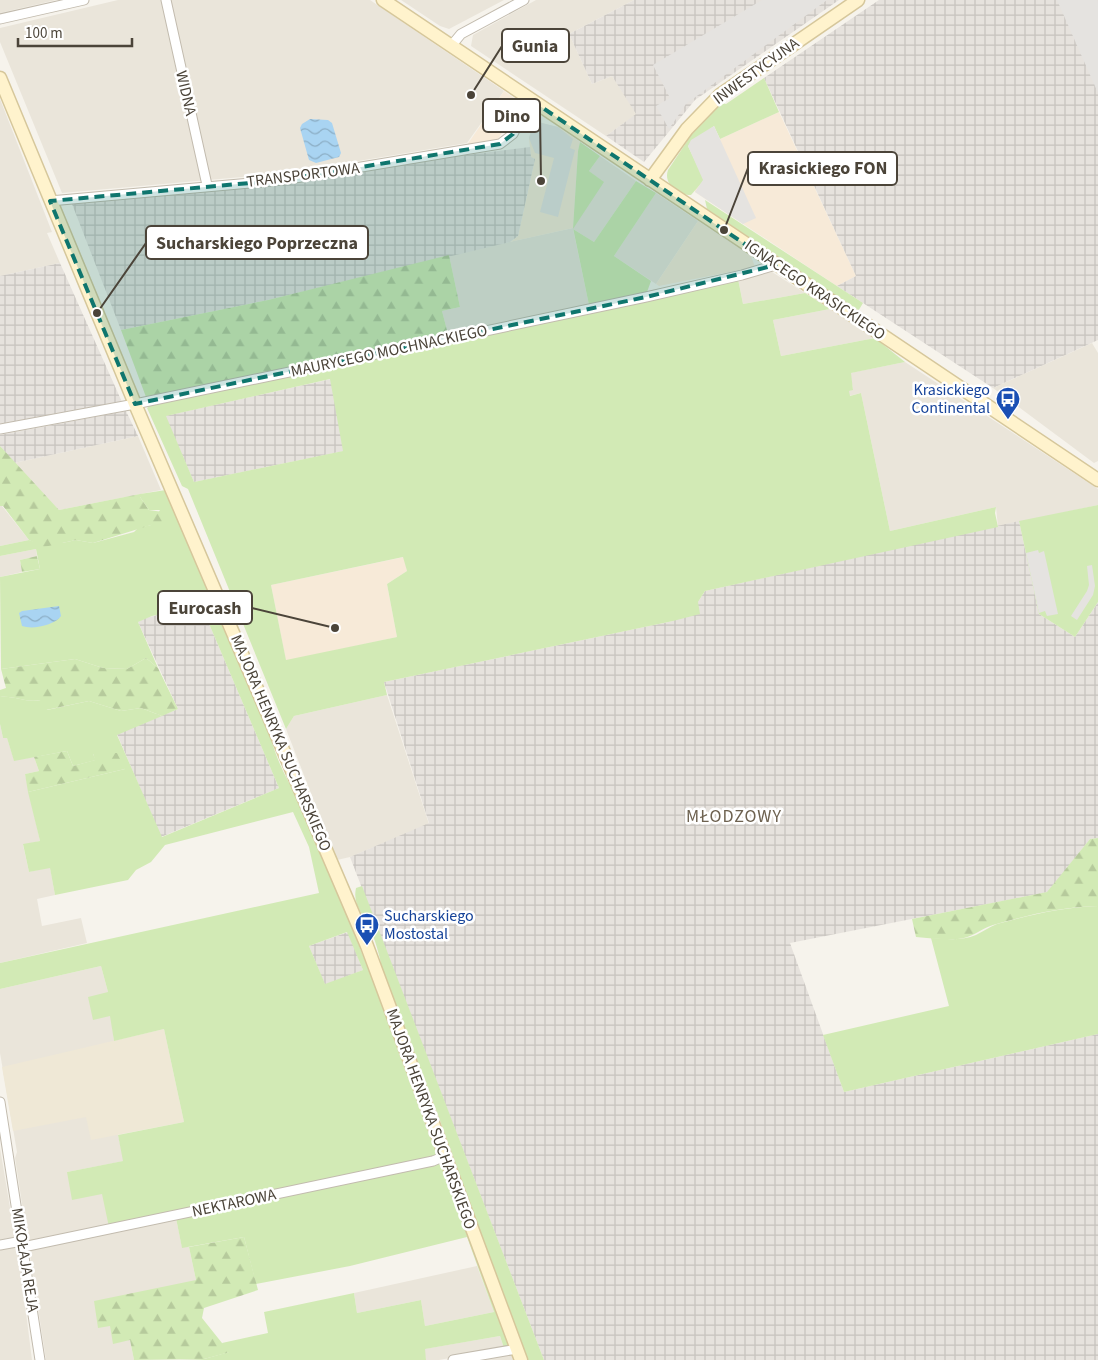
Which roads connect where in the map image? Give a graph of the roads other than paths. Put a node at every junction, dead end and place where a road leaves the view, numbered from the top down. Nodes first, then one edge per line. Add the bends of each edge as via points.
1 (84, 0) edge
2 (166, 0) edge
3 (383, 0) edge
4 (524, 0) edge
5 (858, 0) edge
6 (0, 19) edge
7 (451, 46) junction
8 (0, 78) edge
9 (531, 100) junction
10 (650, 180) junction
11 (207, 186) junction
12 (50, 201) junction
13 (776, 264) junction
14 (136, 404) junction
15 (0, 429) edge
16 (1098, 480) edge
17 (0, 1102) edge
18 (445, 1156) junction
19 (23, 1244) junction
20 (0, 1245) edge
21 (519, 1354) edge
22 (40, 1360) edge
23 (453, 1360) edge

1 - 6 street
2 - 11 street, WIDNA
3 - 7 street, IGNACEGO KRASICKIEGO
4 - 7 street via 460,34
5 - 10 street, INWESTYCYJNA via 720,95 687,129
7 - 9 street, IGNACEGO KRASICKIEGO
8 - 12 street, MAJORA HENRYKA SUCHARSKIEGO
9 - 10 street, IGNACEGO KRASICKIEGO
9 - 11 street, TRANSPORTOWA via 513,134 500,144 283,180
10 - 13 street, IGNACEGO KRASICKIEGO
11 - 12 street, TRANSPORTOWA
12 - 14 street, MAJORA HENRYKA SUCHARSKIEGO
13 - 14 street, MAURYCEGO MOCHNACKIEGO via 636,299
13 - 16 street, IGNACEGO KRASICKIEGO
14 - 15 street, MAURYCEGO MOCHNACKIEGO
14 - 18 street, MAJORA HENRYKA SUCHARSKIEGO via 344,890
17 - 19 street, MIKOŁAJA REJA
18 - 19 street, NEKTAROWA
18 - 21 street, MAJORA HENRYKA SUCHARSKIEGO
19 - 20 street, NEKTAROWA
19 - 22 street, MIKOŁAJA REJA
21 - 23 street

